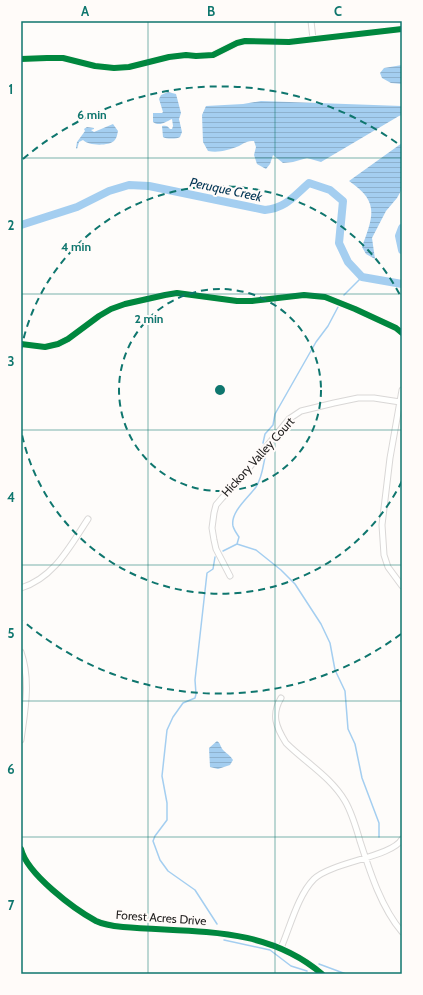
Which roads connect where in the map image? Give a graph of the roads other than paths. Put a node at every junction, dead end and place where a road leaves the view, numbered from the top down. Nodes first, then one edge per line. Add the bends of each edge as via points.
1 (311, 21) edge
2 (402, 29) edge
3 (313, 39) junction
4 (21, 59) edge
5 (402, 333) edge
6 (21, 344) edge
7 (402, 390) edge
8 (400, 402) junction
9 (88, 519) dead end
10 (230, 576) dead end
11 (402, 586) edge
12 (21, 588) edge
13 (21, 652) edge
14 (281, 698) dead end
15 (21, 740) edge
16 (402, 839) edge
17 (21, 849) edge
18 (366, 858) junction
19 (402, 932) edge
20 (281, 948) junction
21 (322, 974) edge

1 - 3 street
2 - 3 street
3 - 4 street via 288,42 237,42 213,55 169,57 129,67 95,66 63,58
5 - 6 street via 325,297 304,295 237,301 177,294 111,309 58,344 34,347
7 - 8 street
8 - 10 street, Hickory Valley Court via 358,398 301,411 289,419 216,505 212,528 214,540 216,550
8 - 11 street via 382,525 384,555 388,567
9 - 12 street via 52,569 33,584
13 - 15 street via 27,690
14 - 18 street via 275,708 275,716 281,736 338,791 352,815
16 - 18 street via 393,847
17 - 20 street, Forest Acres Drive via 22,856 30,868 55,892 85,915 106,925 236,935
18 - 19 street via 388,913
18 - 20 street via 324,872 314,880 300,902
20 - 21 street, Forest Acres Drive

